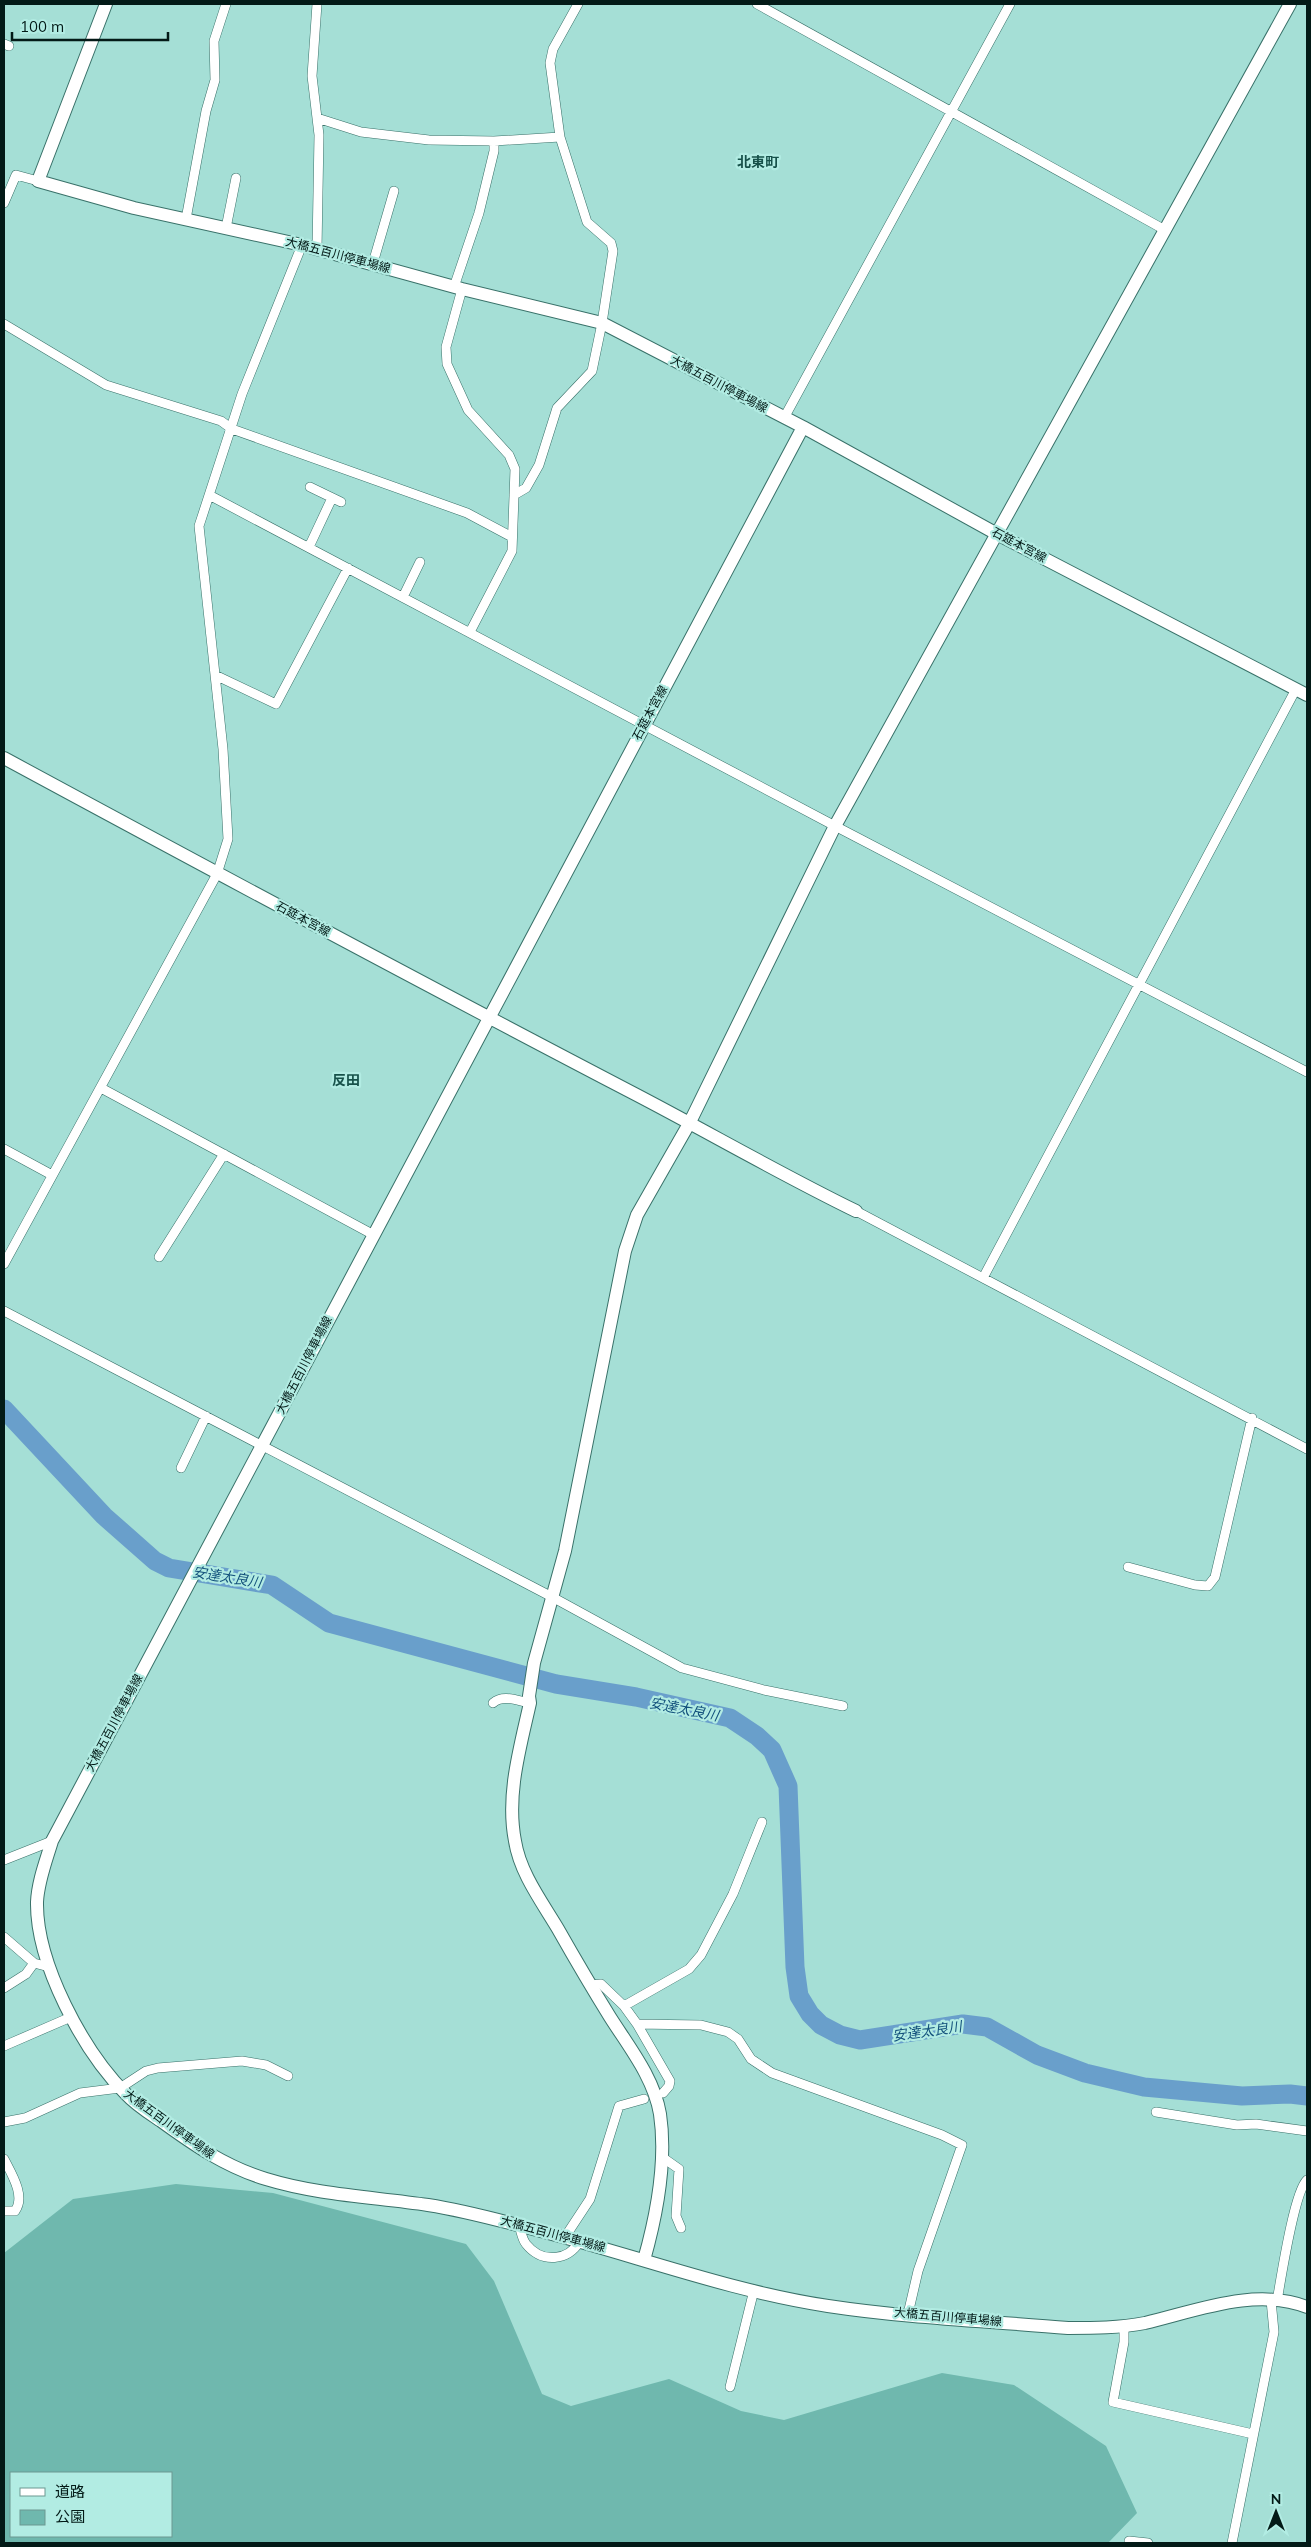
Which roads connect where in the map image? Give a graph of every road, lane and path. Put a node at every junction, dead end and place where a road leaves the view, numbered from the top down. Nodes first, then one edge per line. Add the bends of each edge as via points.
1 (106, 4) edge
2 (226, 4) edge
3 (317, 4) edge
4 (578, 4) edge
5 (757, 4) edge
6 (1010, 4) edge
7 (1290, 4) edge
8 (951, 113) junction
9 (317, 118) junction
10 (560, 137) junction
11 (494, 141) junction
12 (236, 178) dead end
13 (38, 181) junction
14 (394, 191) dead end
15 (4, 203) edge
16 (186, 219) junction
17 (226, 228) junction
18 (1165, 230) junction
19 (302, 245) junction
20 (317, 248) junction
21 (373, 264) junction
22 (458, 288) junction
23 (602, 323) junction
24 (4, 324) edge
25 (784, 418) junction
26 (232, 428) junction
27 (802, 428) junction
28 (310, 487) dead end
29 (514, 495) junction
30 (211, 496) junction
31 (332, 498) junction
32 (341, 502) dead end
33 (997, 534) junction
34 (512, 536) junction
35 (309, 548) junction
36 (420, 562) dead end
37 (348, 568) junction
38 (403, 596) junction
39 (470, 632) junction
40 (214, 675) junction
41 (1302, 692) edge
42 (644, 724) junction
43 (4, 758) edge
44 (836, 826) junction
45 (217, 874) junction
46 (1140, 984) junction
47 (489, 1018) junction
48 (1307, 1072) edge
49 (101, 1088) junction
50 (690, 1122) junction
51 (4, 1149) edge
52 (224, 1154) junction
53 (52, 1175) junction
54 (856, 1211) joint
55 (372, 1234) junction
56 (159, 1257) dead end
57 (4, 1264) edge
58 (983, 1278) junction
59 (4, 1311) edge
60 (206, 1416) junction
61 (1252, 1418) junction
62 (262, 1445) junction
63 (1307, 1449) edge
64 (181, 1468) dead end
65 (1128, 1567) dead end
66 (554, 1598) junction
67 (529, 1700) junction
68 (493, 1703) dead end
69 (843, 1706) dead end
70 (762, 1822) dead end
71 (52, 1841) junction
72 (4, 1860) edge
73 (4, 1937) edge
74 (34, 1963) junction
75 (50, 1967) junction
76 (591, 1986) junction
77 (4, 1988) edge
78 (624, 2006) junction
79 (70, 2017) junction
80 (637, 2024) junction
81 (4, 2046) edge
82 (288, 2076) dead end
83 (120, 2088) junction
84 (663, 2093) dead end
85 (644, 2099) dead end
86 (1156, 2112) dead end
87 (4, 2122) edge
88 (1307, 2131) edge
89 (662, 2157) junction
90 (4, 2159) edge
91 (1307, 2180) edge
92 (4, 2211) edge
93 (519, 2225) junction
94 (681, 2228) dead end
95 (565, 2237) junction
96 (580, 2241) junction
97 (644, 2260) junction
98 (754, 2290) junction
99 (1274, 2300) junction
100 (1307, 2307) edge
101 (908, 2314) junction
102 (1124, 2326) junction
103 (730, 2387) dead end
104 (1254, 2434) junction
105 (1129, 2541) dead end
106 (1148, 2543) edge
107 (1232, 2543) edge

1 - 13 main road
2 - 16 street via 214,40 215,80
3 - 9 street via 312,76
4 - 10 street via 553,48 550,63
5 - 8 street
6 - 8 street
7 - 18 main road
8 - 18 street
8 - 25 street
9 - 11 street via 361,132 429,140
9 - 20 street via 320,188
10 - 11 street
10 - 23 street via 587,222 611,243 613,251
11 - 22 street via 479,213
12 - 17 street
13 - 15 street via 16,175
13 - 16 main road, 大橋五百川停車場線
14 - 21 street
16 - 17 main road, 大橋五百川停車場線
17 - 19 main road, 大橋五百川停車場線
18 - 33 main road
19 - 20 main road, 大橋五百川停車場線
19 - 26 street via 242,394
20 - 21 main road, 大橋五百川停車場線
21 - 22 main road, 大橋五百川停車場線
22 - 23 main road, 大橋五百川停車場線
22 - 29 street via 446,348 447,364 468,410 509,455 514,469
23 - 25 main road, 大橋五百川停車場線
23 - 29 street via 592,372 556,408 539,465 526,488
24 - 26 street via 106,385 221,421
25 - 27 main road, 大橋五百川停車場線
26 - 30 street
26 - 34 street via 458,510
27 - 33 main road, 石筵本宮線
27 - 42 main road, 石筵本宮線
28 - 31 street
29 - 34 street
30 - 35 street
30 - 40 street via 199,526
31 - 32 street
31 - 35 street
33 - 41 main road, 石筵本宮線
33 - 44 main road
34 - 39 street via 508,561
35 - 37 street
36 - 38 street
37 - 38 street
37 - 40 street via 276,704
38 - 39 street
39 - 42 street
40 - 45 street via 223,749 228,839
41 - 46 street
42 - 44 street
42 - 47 main road, 石筵本宮線
43 - 45 main road, 石筵本宮線
44 - 46 street
44 - 50 main road
45 - 47 main road, 石筵本宮線
45 - 49 street
46 - 48 street
46 - 58 street
47 - 50 main road
47 - 55 main road, 大橋五百川停車場線
49 - 52 street
49 - 53 street
50 - 54 main road via 780,1175
50 - 66 main road via 637,1215 625,1251
51 - 53 street
52 - 55 street
52 - 56 street
53 - 57 street
54 - 58 street
55 - 62 main road, 大橋五百川停車場線
58 - 61 street
59 - 60 street
60 - 62 street
60 - 64 street
61 - 63 street
61 - 65 street via 1215,1577 1208,1586
62 - 66 street
62 - 71 main road, 大橋五百川停車場線
66 - 67 main road via 534,1662
66 - 69 street via 682,1668 764,1690
67 - 68 street via 509,1698 497,1699
67 - 76 main road via 513,1789 515,1842 529,1881
70 - 78 street via 733,1894 701,1955 689,1970
71 - 72 street
71 - 75 main road, 大橋五百川停車場線 via 39,1884 37,1904
73 - 74 street
74 - 75 street
74 - 77 street via 26,1974
75 - 79 main road, 大橋五百川停車場線
76 - 78 street via 601,1984
76 - 89 main road via 646,2075 659,2113
78 - 80 street
79 - 81 street
79 - 83 main road, 大橋五百川停車場線
80 - 84 street via 670,2081
80 - 101 street via 694,2025 728,2032 738,2039 751,2059 772,2073 962,2145 918,2271
82 - 83 street via 266,2065 232,2061 146,2071
83 - 87 street via 80,2093 25,2118
83 - 93 main road, 大橋五百川停車場線 via 210,2156 249,2173 295,2186 432,2206
85 - 95 street via 619,2106 590,2199
86 - 88 street via 1237,2125 1256,2124
89 - 94 street via 679,2169 676,2216
89 - 97 main road via 652,2233
90 - 92 street via 18,2190 19,2201 15,2211
91 - 99 street via 1301,2188 1291,2224
93 - 95 main road, 大橋五百川停車場線
93 - 96 street via 528,2246 540,2255 561,2257 571,2253
95 - 96 main road, 大橋五百川停車場線
96 - 97 main road, 大橋五百川停車場線
97 - 98 main road, 大橋五百川停車場線
98 - 101 main road, 大橋五百川停車場線 via 827,2306
98 - 103 street
99 - 100 main road, 大橋五百川停車場線
99 - 102 main road, 大橋五百川停車場線 via 1222,2305
99 - 104 street via 1274,2332
101 - 102 main road, 大橋五百川停車場線 via 1068,2328
102 - 104 street via 1114,2402
104 - 107 street
105 - 106 street

